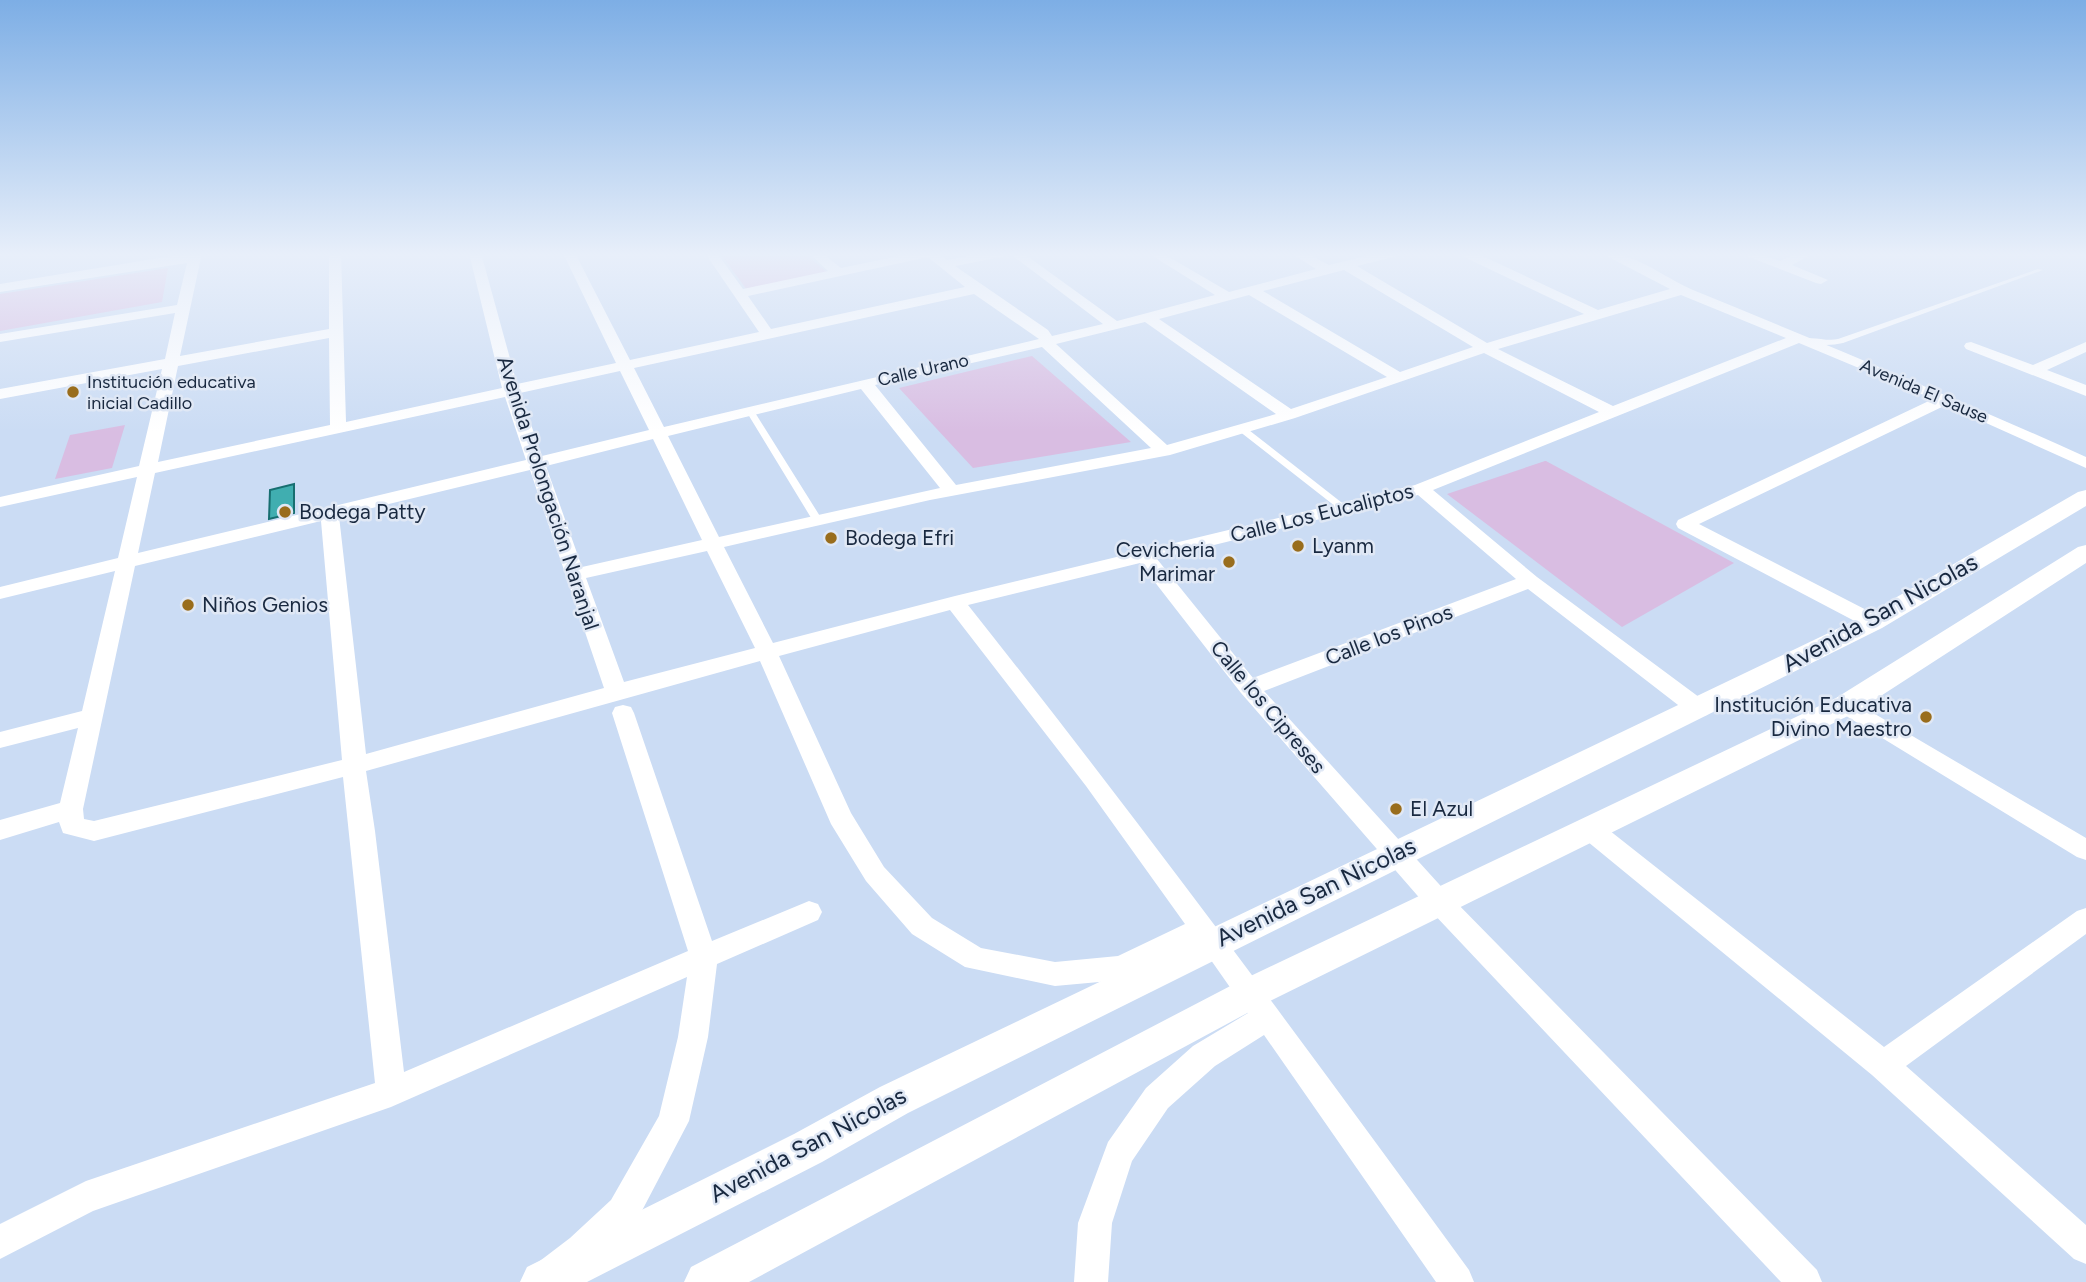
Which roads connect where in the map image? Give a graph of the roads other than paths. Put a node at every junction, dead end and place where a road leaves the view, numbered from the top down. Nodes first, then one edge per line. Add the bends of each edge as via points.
1 (149, 313) edge
2 (182, 313) edge
3 (336, 313) edge
4 (491, 313) edge
5 (598, 313) edge
6 (752, 313) edge
7 (868, 313) edge
8 (1012, 313) edge
9 (1097, 313) edge
10 (1164, 313) edge
11 (1290, 313) edge
12 (1426, 313) edge
13 (1591, 313) edge
14 (1608, 313) edge
15 (1738, 313) edge
16 (1919, 313) edge
17 (1598, 316) junction
18 (1147, 317) junction
19 (1115, 326) junction
20 (336, 332) junction
21 (768, 335) junction
22 (0, 338) edge
23 (1799, 338) junction
24 (1047, 342) junction
25 (1970, 346) dead end
26 (2086, 346) edge
27 (1485, 348) junction
28 (171, 361) junction
29 (625, 367) junction
30 (2034, 371) junction
31 (1400, 378) junction
32 (865, 383) junction
33 (511, 391) junction
34 (2086, 391) edge
35 (0, 394) edge
36 (1947, 399) junction
37 (750, 411) junction
38 (1614, 413) junction
39 (1289, 415) junction
40 (338, 429) junction
41 (1242, 429) junction
42 (659, 434) junction
43 (1164, 451) junction
44 (534, 463) junction
45 (2086, 463) edge
46 (147, 471) junction
47 (1420, 489) junction
48 (952, 491) junction
49 (2086, 498) edge
50 (0, 502) edge
51 (1343, 508) junction
52 (329, 513) junction
53 (818, 521) junction
54 (712, 543) junction
55 (2086, 552) edge
56 (1145, 556) junction
57 (127, 562) junction
58 (572, 575) junction
59 (1530, 581) junction
60 (0, 593) edge
61 (956, 602) junction
62 (1873, 622) junction
63 (767, 653) junction
64 (1248, 688) junction
65 (619, 703) junction
66 (1846, 705) junction
67 (1699, 709) junction
68 (92, 716) junction
69 (0, 740) edge
70 (353, 766) junction
71 (71, 809) junction
72 (0, 830) edge
73 (1591, 830) junction
74 (2086, 850) edge
75 (1396, 853) junction
76 (1439, 902) junction
77 (809, 912) dead end
78 (2086, 919) edge
79 (1209, 935) junction
80 (704, 957) junction
81 (1259, 1005) junction
82 (1883, 1065) junction
83 (391, 1092) junction
84 (0, 1242) edge
85 (2086, 1247) edge
86 (541, 1282) edge
87 (706, 1282) edge
88 (1091, 1282) edge
89 (1457, 1282) edge
90 (1805, 1282) edge

1 - 22 street
2 - 28 street
3 - 20 street
4 - 33 street, Avenida Prolongación Naranjal
5 - 29 street
6 - 21 street
7 - 21 street
8 - 24 street via 1043,333
9 - 19 street
10 - 18 street, Calle Urano
11 - 31 street
12 - 27 street
13 - 17 street
14 - 17 street
15 - 23 street, Avenida El Sause
16 - 23 lane via 1840,341
17 - 27 street
18 - 19 street, Calle Urano
18 - 39 street
19 - 24 street, Calle Urano
20 - 28 street
20 - 40 street
21 - 29 street
23 - 36 street, Avenida El Sause
23 - 38 street, Calle Los Eucaliptos
24 - 32 street, Calle Urano
24 - 43 street
25 - 30 street
26 - 30 street
27 - 31 street
27 - 38 street
28 - 35 street
28 - 46 street
29 - 33 street
29 - 42 street
30 - 34 street
31 - 39 street
32 - 37 street, Calle Urano
32 - 48 street
33 - 40 street
33 - 44 street, Avenida Prolongación Naranjal
36 - 45 street, Avenida El Sause
36 - 62 street via 1685,524
37 - 42 street, Calle Urano
37 - 53 lane
38 - 47 street, Calle Los Eucaliptos
39 - 41 street
40 - 46 street
41 - 43 street
41 - 51 lane
42 - 44 street, Calle Urano
42 - 54 street
43 - 48 street
44 - 52 street, Calle Urano
44 - 58 street, Avenida Prolongación Naranjal
46 - 50 street
46 - 57 street
47 - 51 street, Calle Los Eucaliptos
47 - 59 street
48 - 53 street
49 - 62 street, Avenida San Nicolas
51 - 56 street, Calle Los Eucaliptos
52 - 57 street, Calle Urano
52 - 70 street
53 - 54 street
54 - 58 street
54 - 63 street
55 - 66 street
56 - 61 street, Calle Los Eucaliptos
56 - 64 street, Calle los Cipreses
57 - 60 street, Calle Urano
57 - 68 street
58 - 65 street, Avenida Prolongación Naranjal
59 - 64 street, Calle los Pinos
59 - 67 street
61 - 63 street, Calle Los Eucaliptos
61 - 79 street
62 - 67 street, Avenida San Nicolas
63 - 65 street, Calle Los Eucaliptos via 706,667
63 - 79 street via 841,817 875,874 922,926 975,959 1055,974 1121,968
64 - 75 street, Calle los Cipreses
65 - 70 street, Calle Los Eucaliptos
65 - 80 street, Avenida Prolongación Naranjal
66 - 73 street
66 - 74 street
67 - 75 street, Avenida San Nicolas
68 - 69 street
68 - 71 street
70 - 71 street, Calle Los Eucaliptos via 94,831 72,826
70 - 83 street
71 - 72 street
73 - 76 street
73 - 82 street
75 - 76 street, Calle los Cipreses
75 - 79 street, Avenida San Nicolas
76 - 81 street
76 - 90 street, Calle los Cipreses
77 - 80 street
78 - 82 street
79 - 81 street
79 - 86 street, Avenida San Nicolas via 808,1148
80 - 83 street
80 - 86 street, Avenida Prolongación Naranjal via 693,1037 673,1121 623,1212
81 - 87 street
81 - 88 street via 1157,1098 1119,1153 1095,1223
81 - 89 street
82 - 85 street
83 - 84 street via 86,1197

